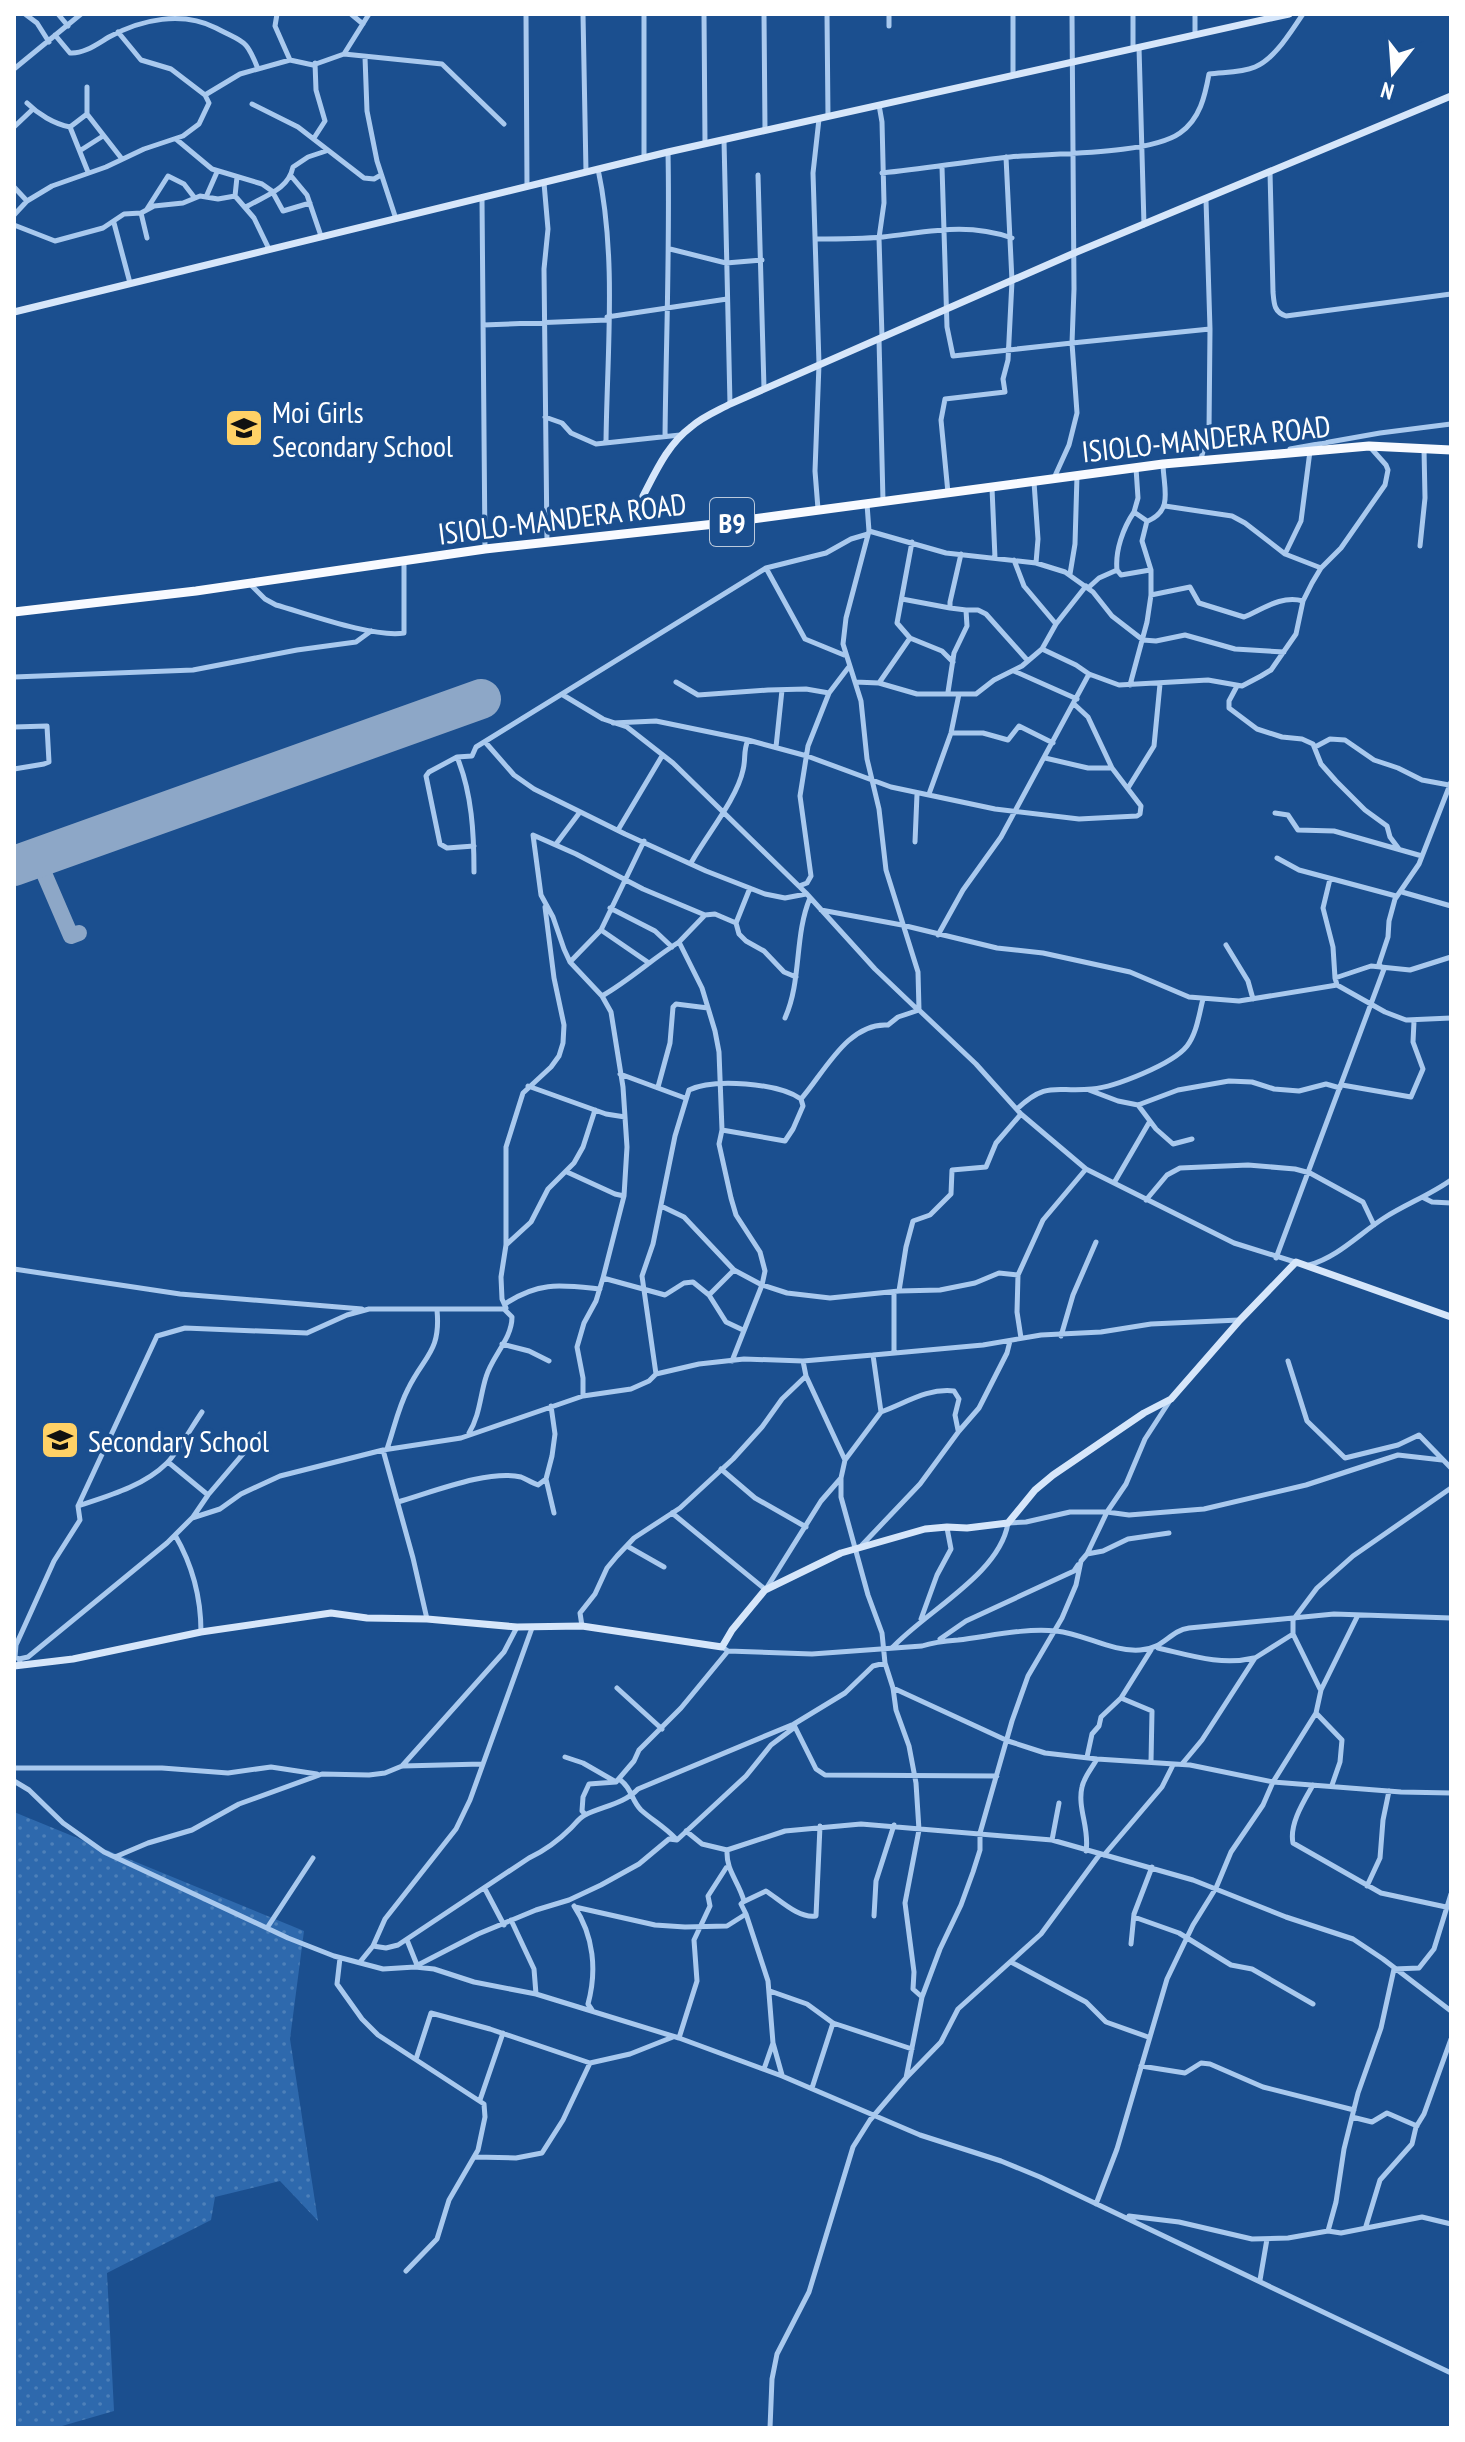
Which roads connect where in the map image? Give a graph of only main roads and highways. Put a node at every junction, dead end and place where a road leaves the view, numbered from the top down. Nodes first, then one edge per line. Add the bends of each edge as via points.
1 (1289, 14) edge
2 (1259, 17) edge
3 (1451, 96) edge
4 (14, 312) edge
5 (1451, 450) edge
6 (643, 496) dead end
7 (14, 612) edge
8 (1451, 1317) edge
9 (16, 1664) edge

1 - 2 main road
2 - 4 main road via 1195,36 705,143
3 - 6 main road via 730,404 681,435
5 - 7 highway, ISIOLO-MANDERA ROAD / B9 via 1369,446 1163,464
8 - 9 main road via 1296,1262 1171,1399 1053,1475 1008,1523 925,1529 841,1553 765,1590 740,1619 725,1649 582,1626 532,1628 331,1613 201,1632 73,1659

